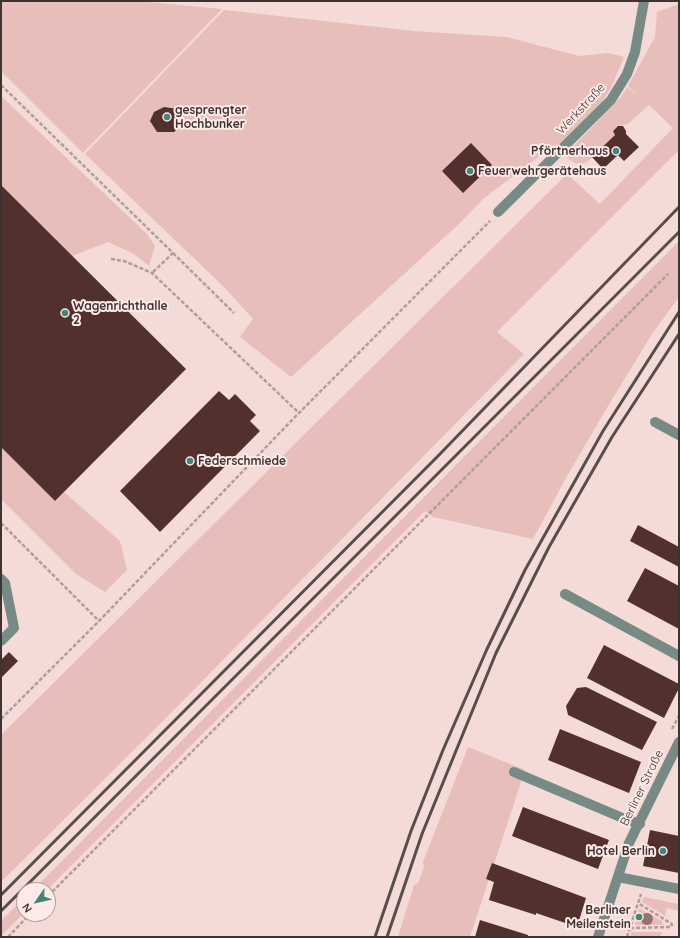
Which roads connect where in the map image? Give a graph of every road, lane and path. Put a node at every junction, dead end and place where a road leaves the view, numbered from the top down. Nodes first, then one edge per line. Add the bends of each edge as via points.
1 (644, 1) edge
2 (1, 85) edge
3 (498, 212) joint
4 (173, 253) junction
5 (111, 259) dead end
6 (152, 273) junction
7 (668, 274) dead end
8 (234, 313) dead end
9 (299, 413) junction
10 (655, 422) dead end
11 (679, 435) edge
12 (1, 523) edge
13 (1, 579) edge
14 (565, 594) dead end
15 (99, 621) junction
16 (1, 641) edge
17 (679, 656) edge
18 (1, 719) edge
19 (679, 742) edge
20 (514, 772) dead end
21 (640, 824) junction
22 (618, 877) junction
23 (645, 883) junction
24 (56, 888) edge
25 (679, 889) edge
26 (638, 903) junction
27 (22, 922) edge
28 (630, 928) junction
29 (8, 937) edge
30 (598, 937) edge
31 (627, 937) edge

1 - 3 street, Werkstraße via 635,52 627,74 611,100
2 - 4 path
3 - 9 path
4 - 6 path
4 - 8 path
5 - 6 path via 124,261
6 - 9 path
7 - 24 path
9 - 15 path
10 - 11 street
12 - 15 path
13 - 16 street via 5,583 14,628
14 - 17 street
15 - 18 path
19 - 21 street, Berliner Straße
20 - 21 street
21 - 22 street, Berliner Straße via 629,844
22 - 23 street
22 - 30 street, Berliner Straße
23 - 25 street
23 - 26 path
26 - 28 path
26 - 28 path via 672,924 671,927
27 - 29 path
28 - 31 path

